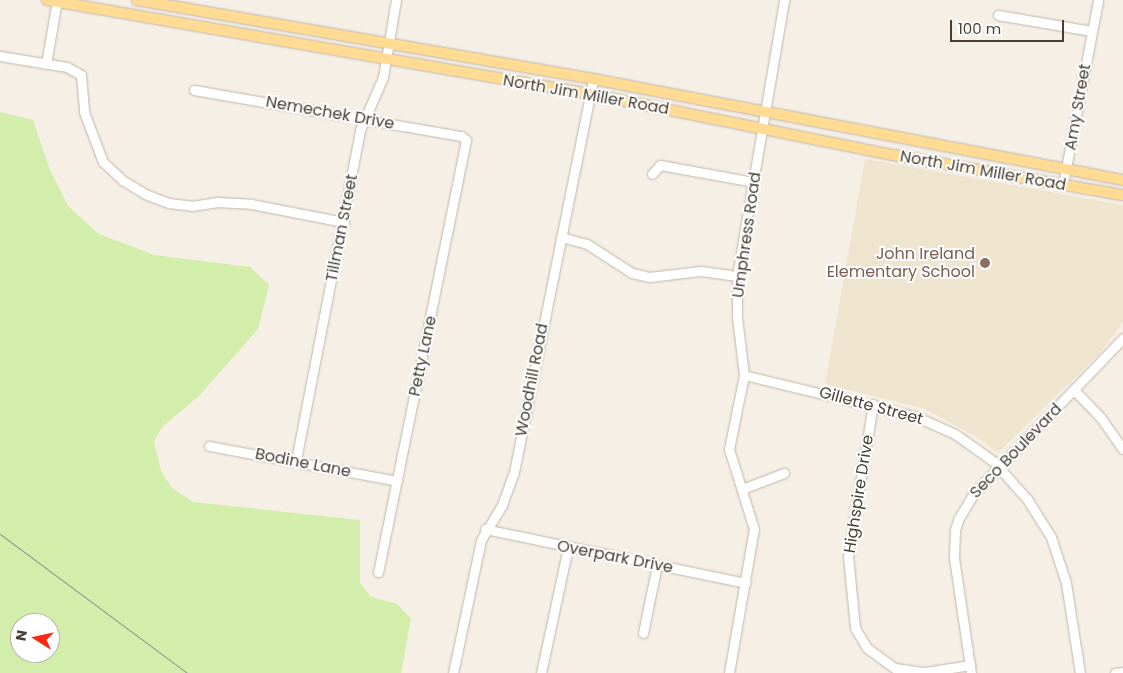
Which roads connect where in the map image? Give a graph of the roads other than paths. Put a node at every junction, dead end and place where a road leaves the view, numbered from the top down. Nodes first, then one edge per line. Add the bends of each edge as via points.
1 (137, 0) edge
2 (396, 0) edge
3 (784, 0) edge
4 (1098, 0) edge
5 (54, 1) edge
6 (161, 2) edge
7 (998, 15) dead end
8 (158, 19) junction
9 (1092, 31) junction
10 (388, 44) junction
11 (0, 56) edge
12 (386, 59) junction
13 (46, 64) junction
14 (593, 79) junction
15 (194, 90) dead end
16 (590, 94) junction
17 (766, 114) junction
18 (364, 119) junction
19 (763, 128) junction
20 (895, 139) junction
21 (465, 140) joint
22 (892, 155) junction
23 (1066, 170) junction
24 (652, 174) dead end
25 (1123, 180) edge
26 (754, 182) junction
27 (1063, 184) junction
28 (1123, 195) edge
29 (344, 222) junction
30 (561, 238) junction
31 (737, 276) junction
32 (1123, 338) edge
33 (744, 375) junction
34 (1075, 391) junction
35 (873, 404) junction
36 (209, 446) dead end
37 (1123, 449) edge
38 (296, 460) junction
39 (999, 466) junction
40 (784, 472) dead end
41 (397, 481) junction
42 (742, 489) junction
43 (485, 529) junction
44 (568, 547) junction
45 (657, 565) junction
46 (378, 572) dead end
47 (745, 583) junction
48 (643, 633) dead end
49 (971, 669) edge
50 (1123, 672) edge
51 (453, 673) edge
52 (542, 673) edge
53 (729, 673) edge
54 (1080, 673) edge
55 (1115, 673) edge

1 - 6 main road, North Jim Miller Road
2 - 10 street, Tillman Street
3 - 17 street, Umphress Road
4 - 9 street, Amy Street
5 - 8 main road, North Jim Miller Road
5 - 13 street
6 - 8 street
6 - 10 main road, North Jim Miller Road
7 - 9 street
8 - 12 main road, North Jim Miller Road
9 - 23 street, Amy Street
10 - 12 street, Tillman Street
10 - 14 main road, North Jim Miller Road
11 - 13 street
12 - 16 main road, North Jim Miller Road
12 - 18 street, Tillman Street via 381,84
13 - 29 street via 67,67 81,75 84,112 103,162 122,180 145,194 169,203 192,206 243,203
14 - 16 street, Woodhill Road
14 - 17 main road, North Jim Miller Road
15 - 18 street, Nemechek Drive
16 - 19 main road, North Jim Miller Road
16 - 30 street, Woodhill Road
17 - 19 street, Umphress Road
17 - 20 main road, North Jim Miller Road
18 - 21 street, Nemechek Drive via 461,136
18 - 29 street, Tillman Street
19 - 22 main road, North Jim Miller Road
19 - 26 street, Umphress Road
20 - 22 main road
20 - 23 main road, North Jim Miller Road
21 - 41 street, Petty Lane
22 - 27 main road, North Jim Miller Road
23 - 25 main road, North Jim Miller Road
23 - 27 street, Amy Street
24 - 26 street via 660,165
26 - 31 street, Umphress Road
27 - 28 main road, North Jim Miller Road
29 - 38 street, Tillman Street
30 - 31 street via 587,244 632,273 649,277 701,271
30 - 43 street, Woodhill Road via 509,490
31 - 33 street, Umphress Road via 737,317
32 - 34 street, Seco Boulevard
33 - 35 street, Gillette Street
33 - 42 street, Umphress Road via 729,449
34 - 37 street via 1102,418
34 - 39 street, Seco Boulevard
35 - 39 street, Gillette Street via 935,424 972,445
35 - 49 street, Highspire Drive via 848,549 855,628 871,653 896,668 926,672
36 - 38 street, Bodine Lane
38 - 41 street, Bodine Lane
39 - 49 street, Seco Boulevard via 974,493 955,530 954,558
39 - 54 street, Gillette Street via 1040,517 1060,560
40 - 42 street
41 - 46 street, Petty Lane
42 - 47 street, Umphress Road via 754,529
43 - 44 street, Overpark Drive
43 - 51 street, Woodhill Road
44 - 45 street, Overpark Drive
44 - 52 street
45 - 47 street, Overpark Drive
45 - 48 street
47 - 53 street, Umphress Road
50 - 55 street

